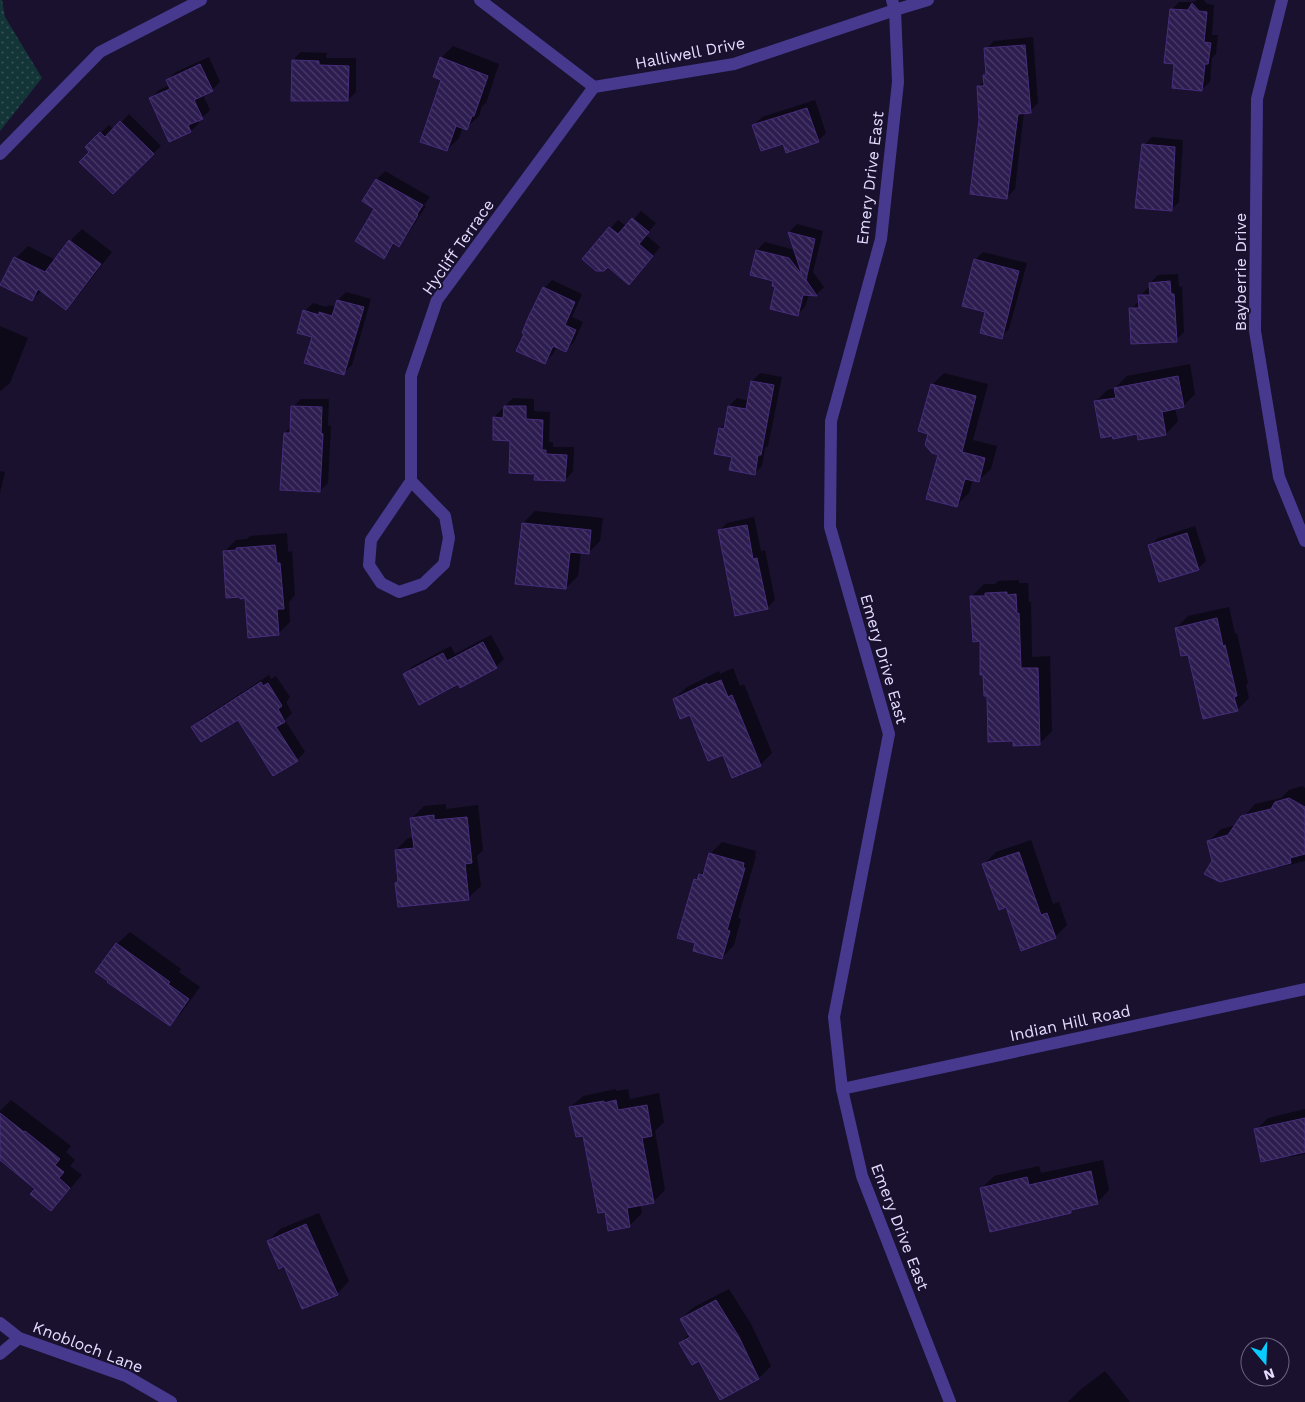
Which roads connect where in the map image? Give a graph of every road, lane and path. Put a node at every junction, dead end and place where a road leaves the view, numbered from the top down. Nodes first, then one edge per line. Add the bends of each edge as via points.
1 (201, 0) edge
2 (480, 0) edge
3 (928, 0) edge
4 (1282, 0) edge
5 (894, 5) edge
6 (594, 87) junction
7 (0, 154) edge
8 (411, 481) junction
9 (1305, 541) edge
10 (1305, 989) edge
11 (842, 1089) junction
12 (0, 1323) edge
13 (19, 1338) junction
14 (0, 1354) edge
15 (171, 1402) edge
16 (950, 1402) edge

1 - 7 street via 100,52
2 - 6 street
3 - 5 street, Halliwell Drive
4 - 9 street, Bayberrie Drive via 1257,99 1255,331 1280,477
5 - 6 street, Halliwell Drive via 734,64
5 - 11 street, Emery Drive East via 898,82 881,239 831,421 830,528 889,734 834,1017
6 - 8 street, Hycliff Terrace via 437,300 411,376
8 - 8 street via 371,540 369,565 381,583 399,592 423,584 444,564 449,538 445,516
10 - 11 street, Indian Hill Road
11 - 16 street, Emery Drive East via 862,1176
12 - 13 street, Knobloch Lane
13 - 14 street, Knobloch Lane
13 - 15 street, Knobloch Lane via 126,1376

